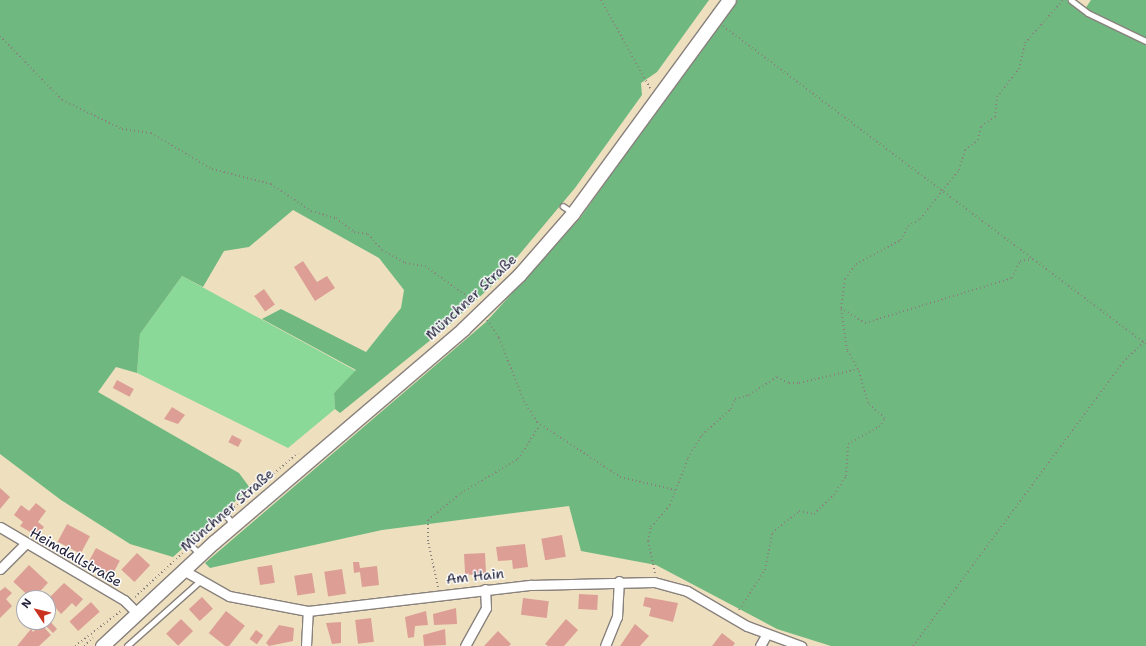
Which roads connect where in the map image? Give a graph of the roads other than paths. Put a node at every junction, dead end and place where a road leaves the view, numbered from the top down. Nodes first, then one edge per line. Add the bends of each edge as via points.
1 (730, 0) edge
2 (1071, 0) edge
3 (1146, 41) edge
4 (0, 527) edge
5 (24, 544) junction
6 (0, 569) edge
7 (183, 570) junction
8 (200, 581) junction
9 (620, 581) junction
10 (485, 589) junction
11 (133, 609) junction
12 (308, 611) junction
13 (766, 635) junction
14 (102, 646) edge
15 (127, 646) edge
16 (306, 646) edge
17 (465, 646) edge
18 (605, 646) edge
19 (760, 646) edge
20 (801, 646) edge

1 - 7 main road, Münchner Straße via 536,249 478,306 230,520 214,542 196,550
2 - 3 lane via 1088,13
4 - 5 street, Heimdallstraße
5 - 6 street
5 - 11 street, Heimdallstraße
7 - 8 street, Am Hain
7 - 11 main road, Münchner Straße
8 - 12 street, Am Hain via 229,596 258,604
8 - 15 lane
9 - 10 street, Am Hain
9 - 13 street, Am Hain via 654,582 703,598 734,619
9 - 18 street via 617,617
10 - 12 street, Am Hain
10 - 17 street via 486,608
11 - 14 main road, Münchner Straße
12 - 16 street
13 - 19 street
13 - 20 street, Am Hain

